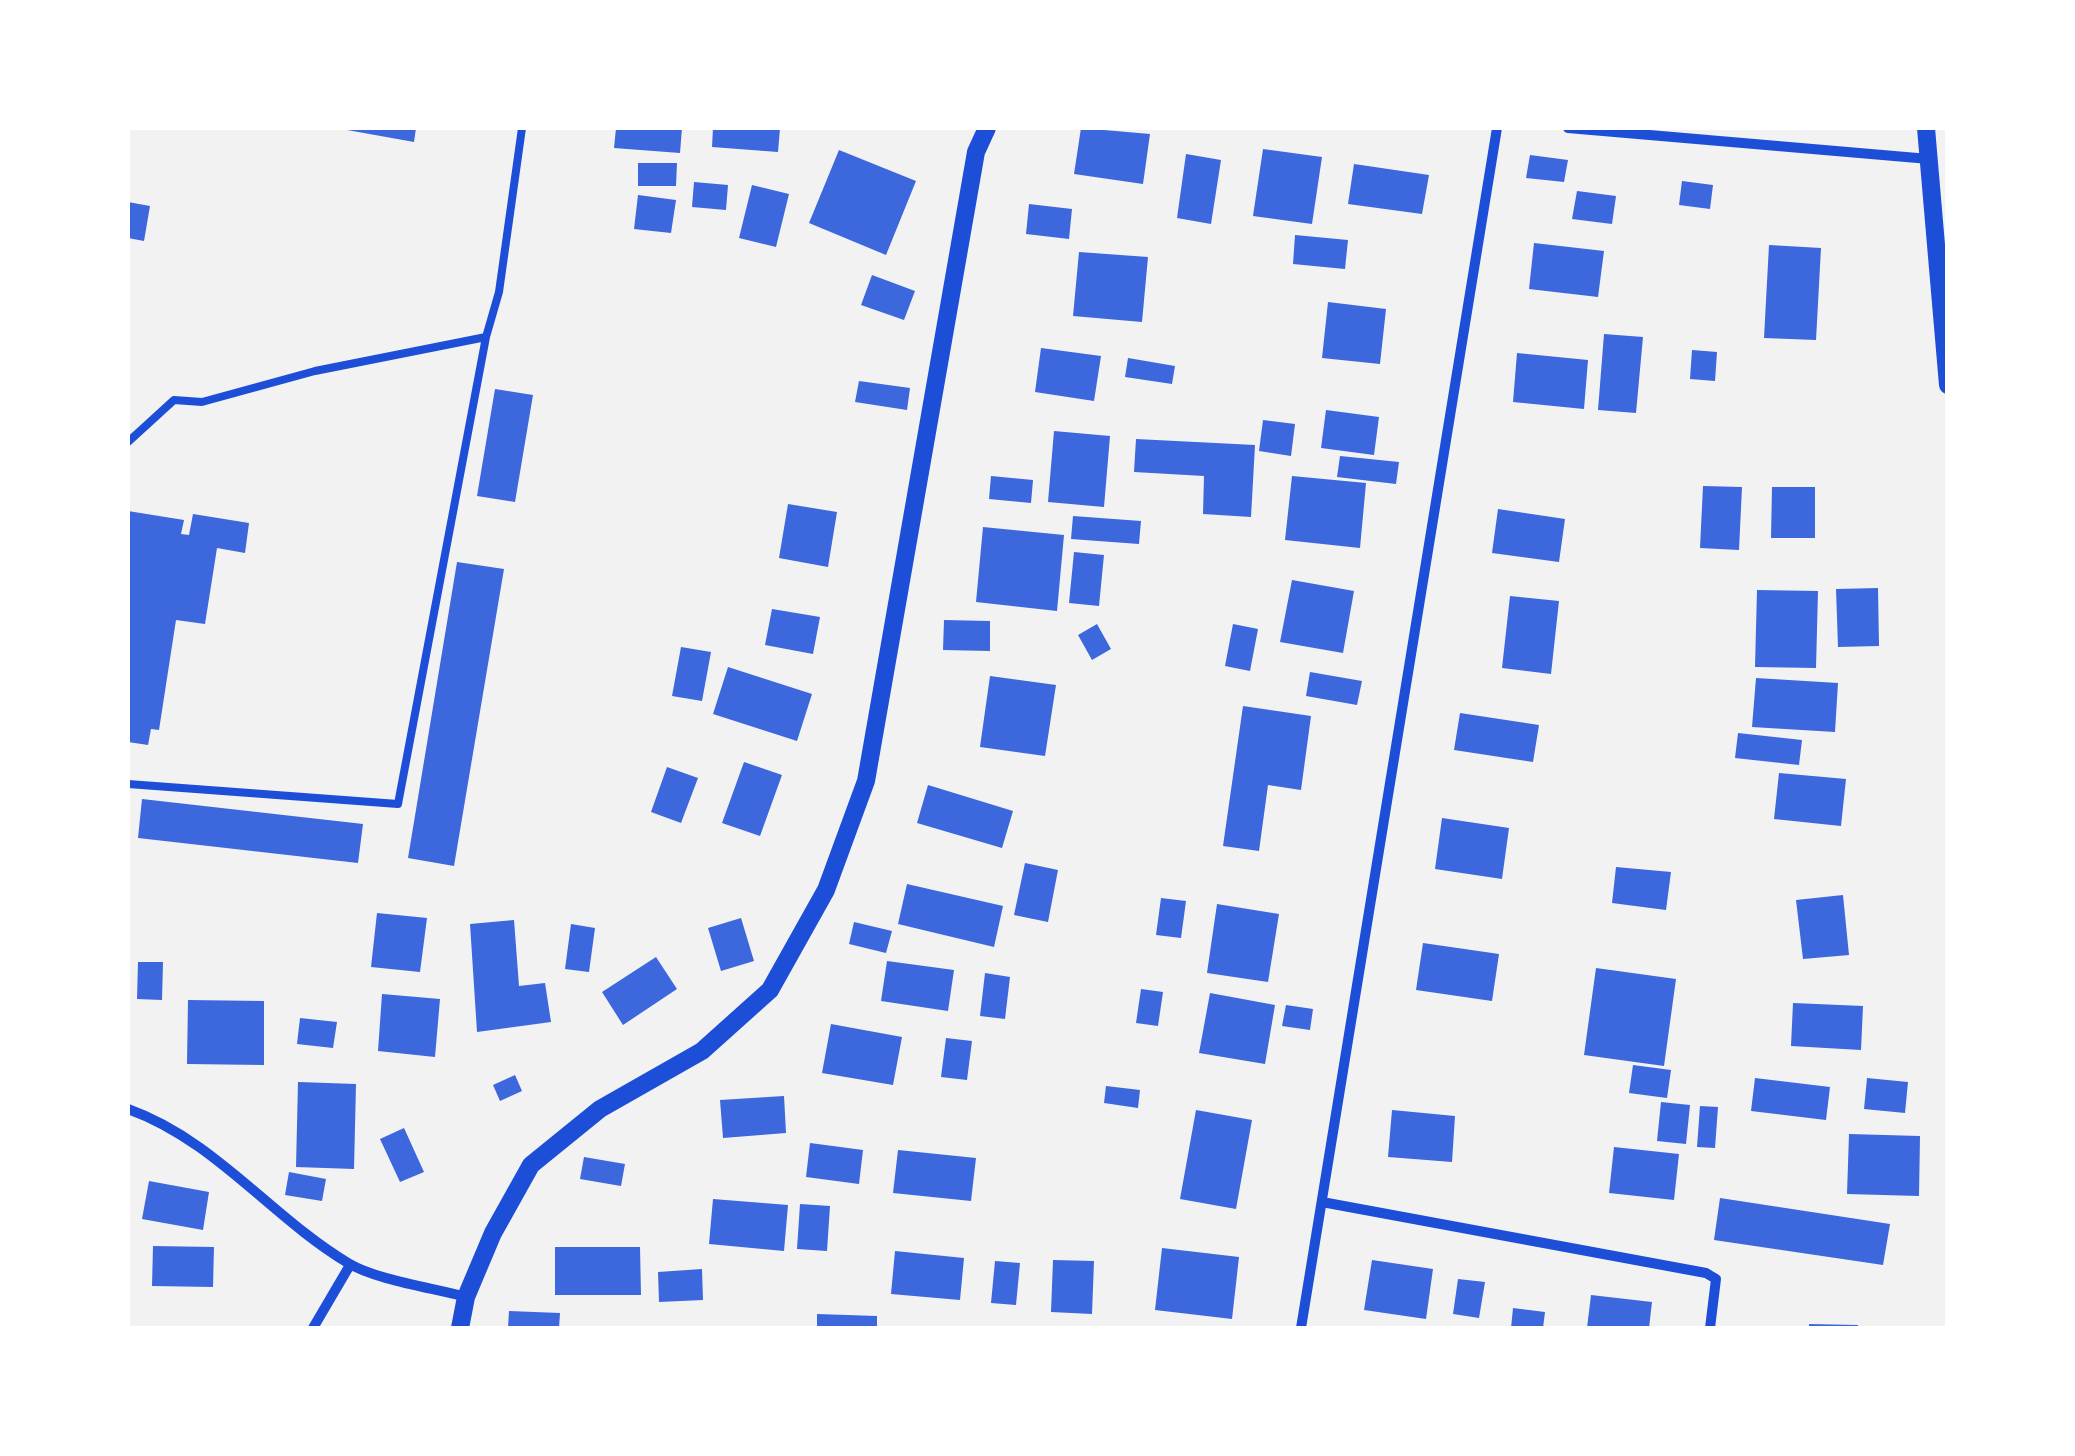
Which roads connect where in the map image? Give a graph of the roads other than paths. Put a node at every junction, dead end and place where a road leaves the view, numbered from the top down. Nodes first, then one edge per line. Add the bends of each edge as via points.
1 (522, 128) edge
2 (986, 128) edge
3 (1497, 128) edge
4 (1568, 128) edge
5 (1926, 128) edge
6 (1651, 132) edge
7 (1928, 159) junction
8 (486, 337) junction
9 (1948, 385) edge
10 (128, 442) edge
11 (128, 784) edge
12 (128, 1109) edge
13 (1322, 1202) junction
14 (350, 1265) junction
15 (466, 1297) junction
16 (313, 1328) edge
17 (460, 1328) edge
18 (1301, 1328) edge
19 (1710, 1328) edge

1 - 8 lane via 499,292
2 - 15 street via 976,152 866,781 826,890 770,990 702,1051 600,1110 531,1165
3 - 13 street
4 - 6 street
5 - 7 street
6 - 7 street
7 - 9 street
8 - 10 lane via 315,371 202,402 174,400
8 - 11 lane via 398,804
12 - 14 street via 222,1162
13 - 18 street
13 - 19 street via 1706,1274 1716,1279
14 - 15 street
14 - 16 street
15 - 17 street

